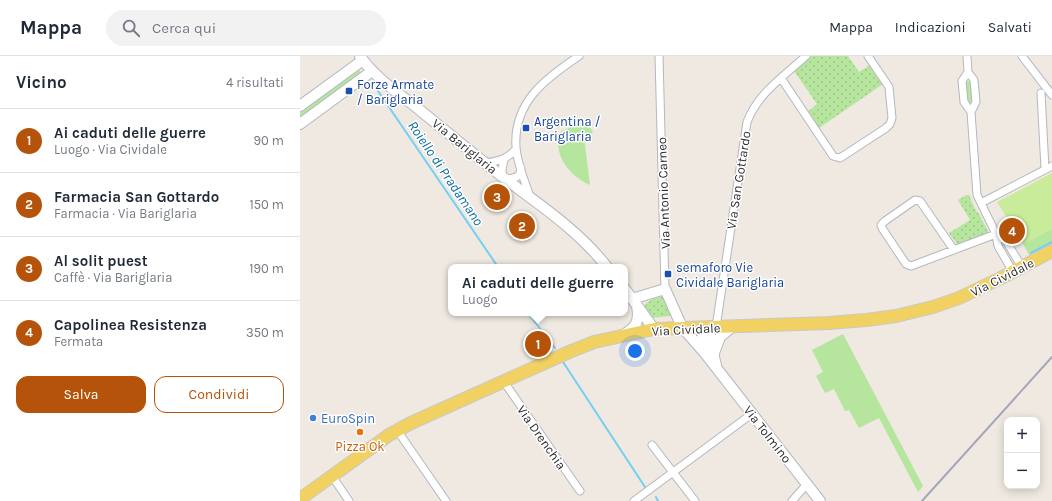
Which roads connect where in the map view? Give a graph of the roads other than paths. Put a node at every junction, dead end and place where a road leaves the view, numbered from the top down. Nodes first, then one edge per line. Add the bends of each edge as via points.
1 (579, 56) edge
2 (659, 56) edge
3 (806, 56) edge
4 (868, 56) edge
5 (967, 56) edge
6 (1022, 56) edge
7 (361, 58) edge
8 (372, 71) junction
9 (968, 72) junction
10 (781, 78) junction
11 (1041, 92) dead end
12 (1052, 95) edge
13 (300, 106) edge
14 (971, 112) junction
15 (300, 124) edge
16 (516, 149) junction
17 (504, 159) junction
18 (486, 163) junction
19 (1052, 166) edge
20 (521, 168) junction
21 (1045, 169) junction
22 (502, 176) junction
23 (530, 197) junction
24 (981, 203) junction
25 (996, 234) junction
26 (954, 250) junction
27 (1052, 251) edge
28 (604, 264) edge
29 (1018, 269) junction
30 (665, 289) junction
31 (628, 294) edge
32 (635, 302) junction
33 (682, 327) junction
34 (712, 327) junction
35 (732, 327) junction
36 (654, 329) junction
37 (623, 335) junction
38 (709, 354) junction
39 (504, 382) junction
40 (753, 413) junction
41 (397, 430) junction
42 (652, 445) dead end
43 (673, 472) junction
44 (332, 476) junction
45 (807, 484) junction
46 (580, 491) dead end
47 (300, 499) edge
48 (349, 501) edge
49 (446, 501) edge
50 (634, 501) edge
51 (695, 501) edge
52 (792, 501) edge
53 (820, 501) edge

1 - 16 street via 543,82 534,93 520,118 516,133
2 - 30 street, Via Antonio Carneo
3 - 10 street, Via San Gottardo
4 - 10 street via 889,87 892,118 886,128 840,158 834,156
5 - 9 street
6 - 12 street
7 - 8 street, Via Bariglaria
7 - 13 street
8 - 15 street
8 - 18 street, Via Bariglaria
9 - 14 street via 974,80 976,102
9 - 14 street via 962,81 964,102
10 - 34 street, Via San Gottardo via 759,99 747,122
11 - 21 street
14 - 24 street via 976,190
16 - 17 street
16 - 20 street
17 - 18 street
17 - 22 street
18 - 22 street, Via Bariglaria
19 - 21 street
20 - 22 street via 517,177 508,179
20 - 23 street
21 - 24 street
22 - 23 street, Via Bariglaria
23 - 28 street, Via Bariglaria via 586,242
24 - 25 street
25 - 26 street
25 - 29 street via 1006,241
26 - 26 street via 920,201 915,200 881,224 909,266
27 - 29 main road, Via Cividale
29 - 35 main road, Via Cividale via 959,298 896,316 850,322
30 - 32 street
30 - 33 street, Via Antonio Carneo
31 - 32 street
32 - 36 street
32 - 37 street via 639,314 637,322
33 - 34 main road, Via Cividale
33 - 36 main road, Via Cividale
33 - 38 street, Via Tolmino
34 - 35 main road, Via Cividale
34 - 38 street, Via Tolmino
35 - 38 street via 720,337
36 - 37 main road, Via Cividale
37 - 39 main road, Via Cividale via 582,347
38 - 40 street, Via Tolmino via 716,367
39 - 41 main road, Via Cividale
39 - 46 street, Via Drenchia
40 - 43 street
40 - 45 street, Via Tolmino
41 - 44 main road, Via Cividale
41 - 49 street
42 - 43 street
43 - 50 street
43 - 51 street
44 - 47 main road, Via Cividale
44 - 48 street
45 - 52 street
45 - 53 street, Via Tolmino

